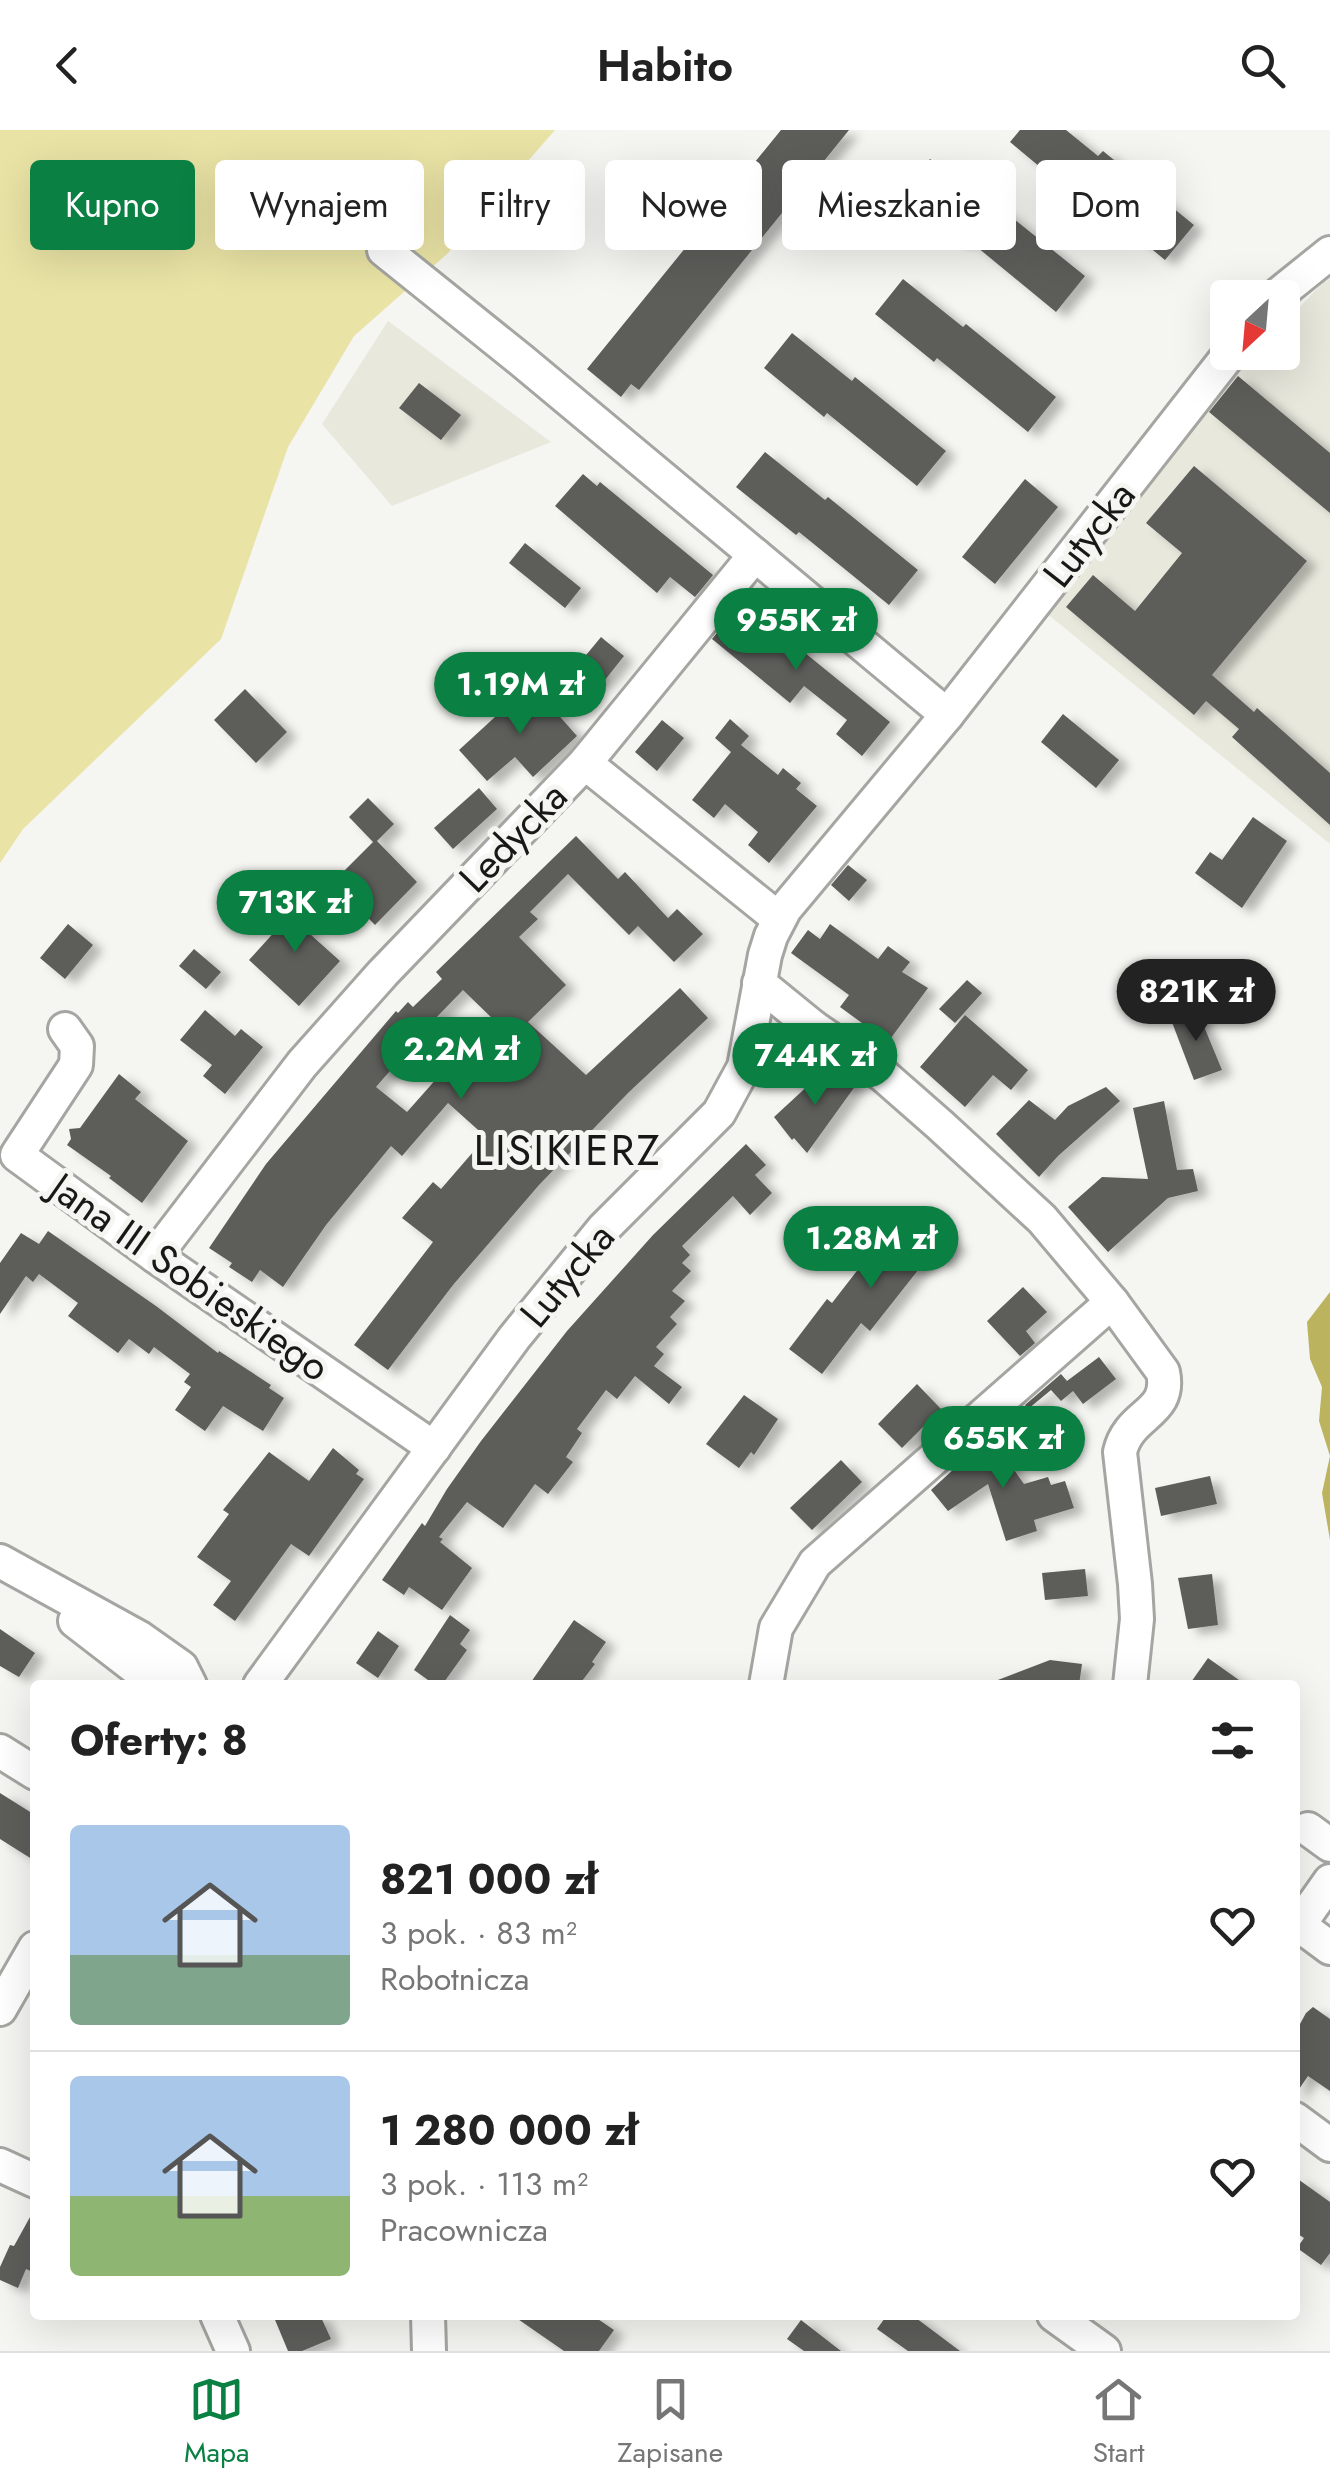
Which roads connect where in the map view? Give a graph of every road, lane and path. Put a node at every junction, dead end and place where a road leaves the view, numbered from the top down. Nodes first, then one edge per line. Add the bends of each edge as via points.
1 (384, 250) dead end
2 (1330, 253) edge
3 (1296, 280) edge
4 (1217, 370) edge
5 (755, 555) junction
6 (947, 715) junction
7 (585, 763) junction
8 (778, 920) junction
9 (759, 982) junction
10 (813, 1027) junction
11 (65, 1029) dead end
12 (744, 1066) junction
13 (155, 1256) junction
14 (1112, 1302) junction
15 (434, 1448) junction
16 (0, 1562) edge
17 (154, 1680) edge
18 (188, 1680) edge
19 (264, 1680) edge
20 (767, 1680) edge
21 (1130, 1680) edge
22 (0, 1751) edge
23 (30, 1770) edge
24 (1330, 1882) edge
25 (1300, 1924) edge
26 (1300, 1930) edge
27 (1330, 1948) edge
28 (30, 1957) edge
29 (0, 2009) edge
30 (1300, 2123) edge
31 (1330, 2145) edge
32 (0, 2165) edge
33 (30, 2179) edge
34 (219, 2320) edge
35 (428, 2320) edge
36 (1061, 2320) edge
37 (233, 2351) edge
38 (429, 2351) edge
39 (1104, 2351) edge

1 - 5 street
2 - 3 street
4 - 6 street, Lutycka
5 - 6 street
5 - 7 street, Ledycka
6 - 8 street, Lutycka
7 - 8 street
7 - 13 street, Ledycka via 302,1064
8 - 9 street, Lutycka
9 - 10 street
9 - 12 street, Lutycka
10 - 12 street via 777,1062
10 - 14 street via 940,1124 1042,1219
11 - 13 street, Jana III Sobieskiego via 76,1046 76,1065 17,1155
12 - 15 street, Lutycka via 719,1113 603,1229
13 - 15 street, Jana III Sobieskiego
14 - 20 street via 815,1563 776,1628
14 - 21 street via 1165,1382 1155,1408 1132,1426 1120,1452 1135,1584
15 - 19 street, Lutycka
16 - 17 street
16 - 18 street via 140,1638 182,1667
22 - 23 street
24 - 25 street
26 - 27 street
28 - 29 street
30 - 31 street
32 - 33 street
34 - 37 street
35 - 38 street
36 - 39 street

